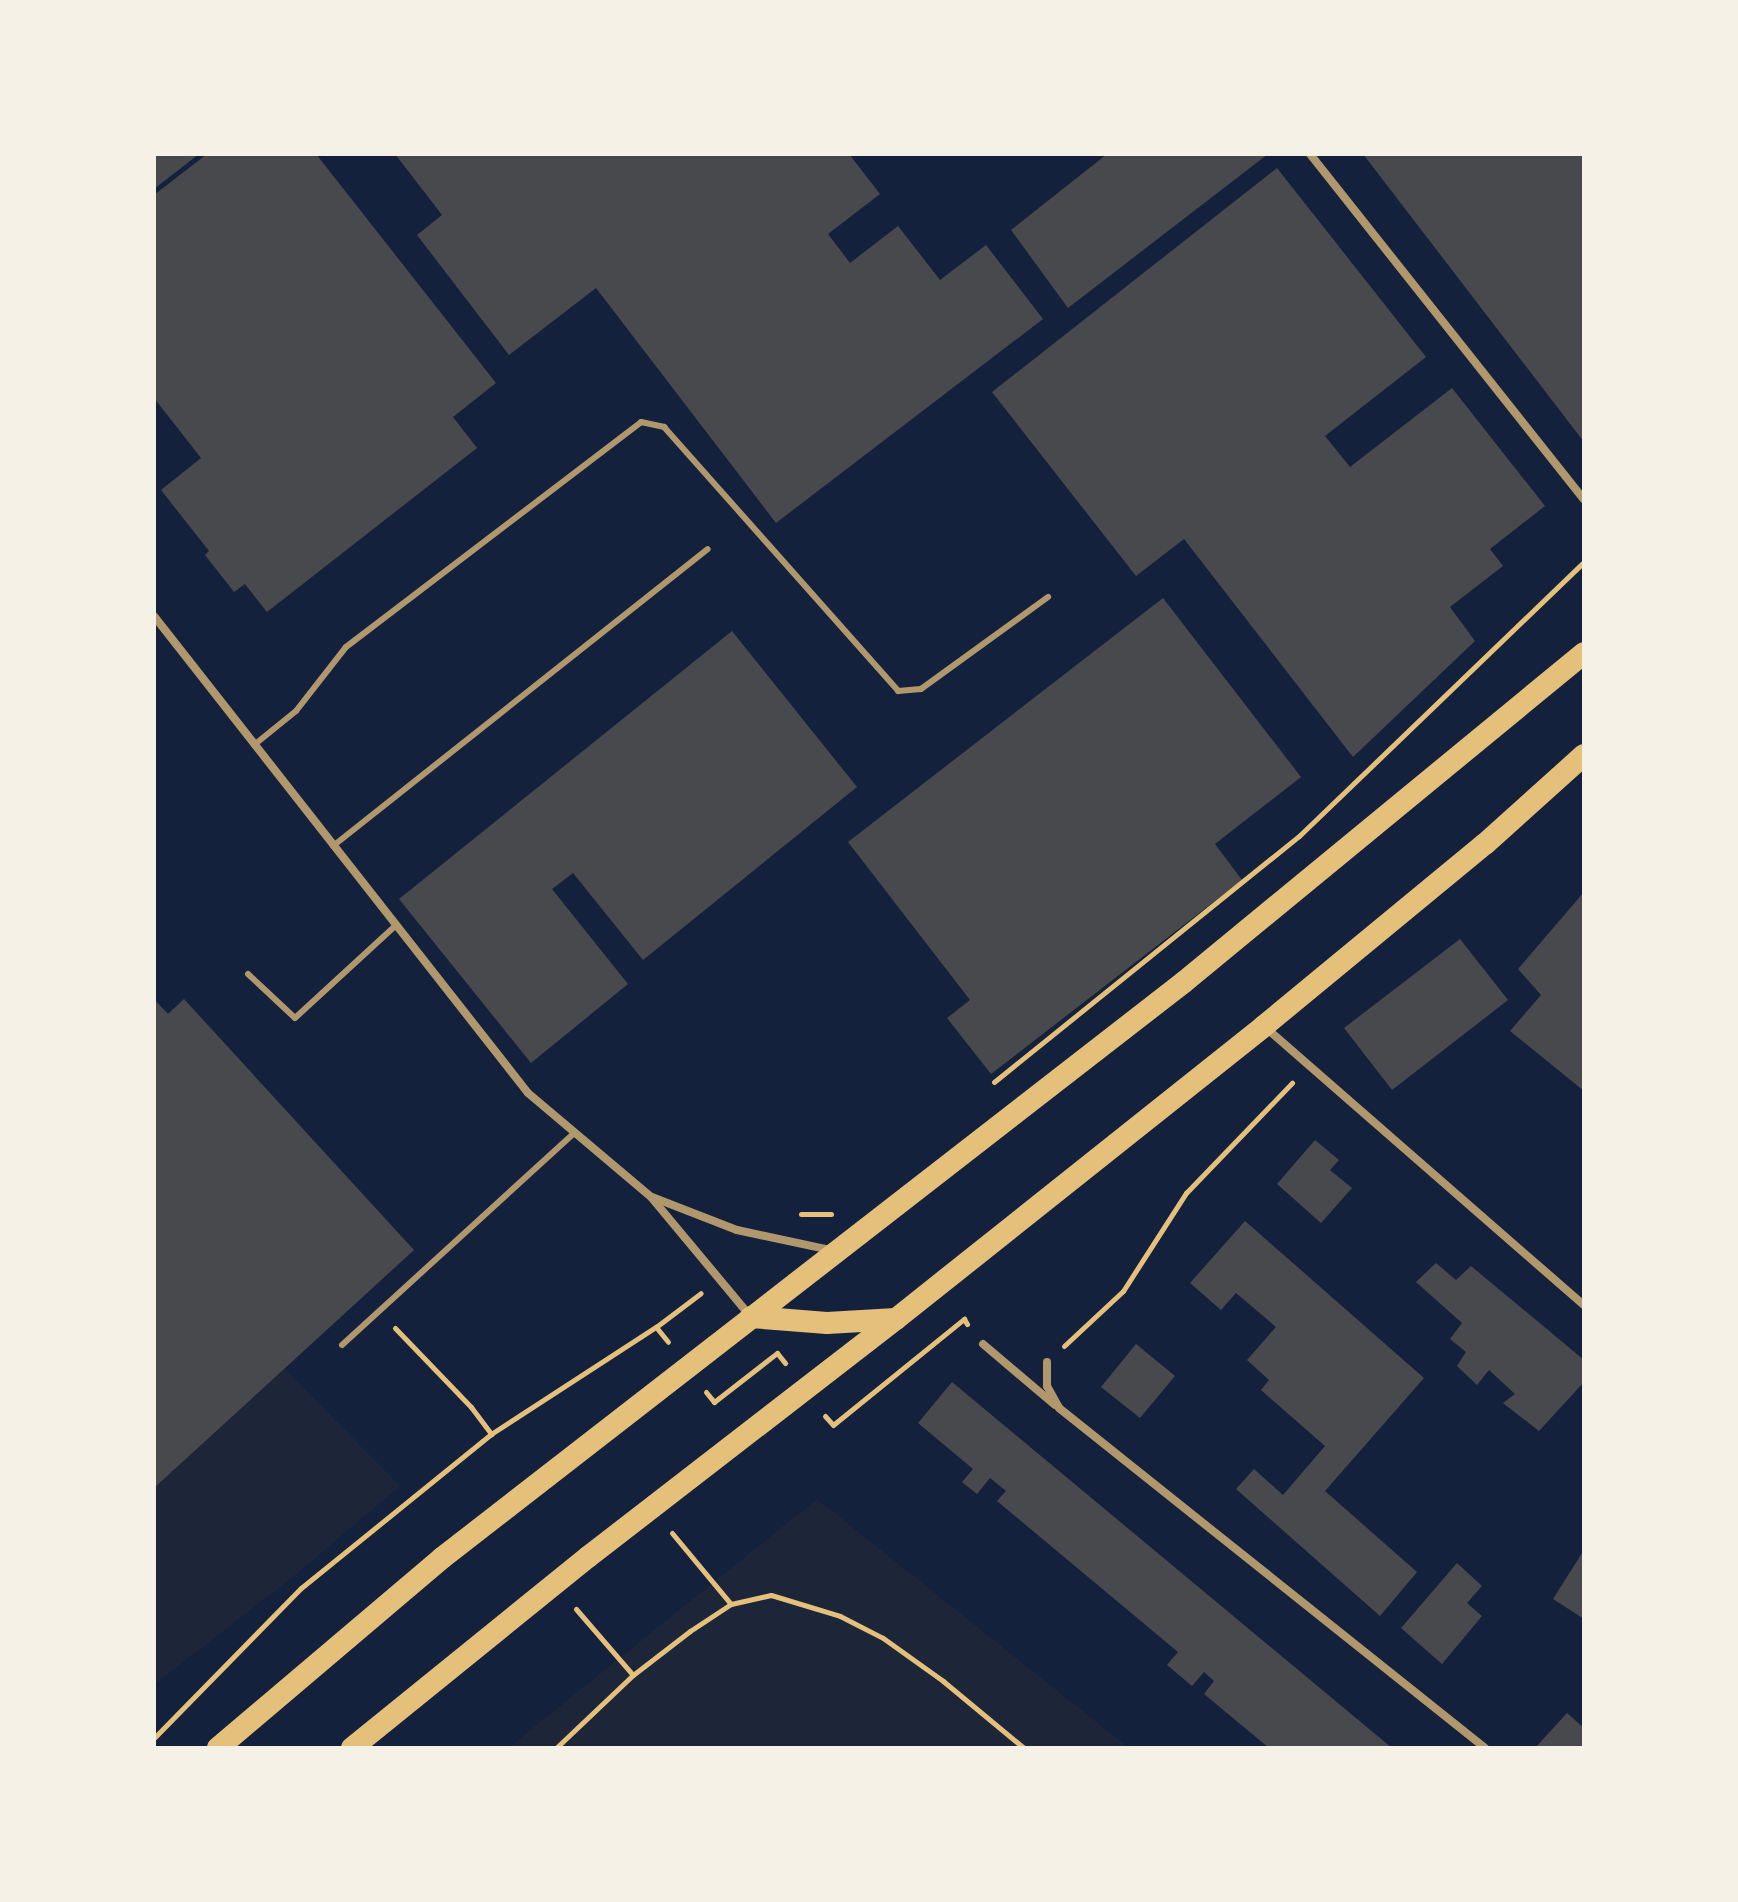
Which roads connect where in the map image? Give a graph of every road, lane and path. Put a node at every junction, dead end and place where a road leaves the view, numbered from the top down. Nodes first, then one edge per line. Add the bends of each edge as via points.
1 (1310, 154) edge
2 (1584, 500) edge
3 (708, 549) dead end
4 (1584, 562) edge
5 (1048, 597) dead end
6 (154, 616) edge
7 (1584, 653) edge
8 (254, 745) junction
9 (1584, 755) edge
10 (333, 846) junction
11 (395, 926) junction
12 (248, 974) dead end
13 (1264, 1026) junction
14 (1309, 1065) junction
15 (991, 1085) dead end
16 (573, 1134) junction
17 (651, 1197) junction
18 (843, 1204) dead end
19 (831, 1214) dead end
20 (837, 1252) junction
21 (1584, 1305) edge
22 (379, 1311) junction
23 (751, 1317) junction
24 (896, 1319) junction
25 (983, 1344) joint
26 (342, 1345) dead end
27 (1047, 1362) joint
28 (688, 1368) junction
29 (804, 1389) junction
30 (1059, 1408) junction
31 (491, 1434) junction
32 (651, 1508) junction
33 (555, 1584) junction
34 (731, 1604) junction
35 (633, 1675) junction
36 (154, 1738) edge
37 (218, 1748) edge
38 (352, 1748) edge
39 (556, 1748) edge
40 (1024, 1748) edge
41 (1485, 1748) edge

1 - 2 street
3 - 10 lane
4 - 15 path via 1299,836
5 - 8 lane via 921,689 898,691 664,427 641,422 346,647 296,711
6 - 8 street
7 - 20 highway via 1184,982
8 - 10 street
9 - 13 highway
10 - 11 street
11 - 12 lane via 295,1018
11 - 16 street via 528,1093
13 - 14 street
13 - 24 highway
14 - 21 street
14 - 27 path via 1186,1193 1123,1291
16 - 17 street
16 - 22 lane
17 - 20 street via 737,1230
17 - 23 street
18 - 19 path
20 - 23 highway
22 - 26 lane
22 - 31 path
23 - 24 highway via 827,1323
23 - 28 highway
24 - 29 highway
25 - 29 path via 964,1319 833,1425
25 - 30 street
27 - 30 street via 1047,1386
28 - 29 path via 714,1402 777,1353
28 - 31 path via 656,1327
28 - 37 highway via 442,1558
29 - 32 highway
30 - 41 street
31 - 36 path via 301,1588
32 - 33 highway
32 - 34 path
33 - 35 path
33 - 38 highway
34 - 35 path
34 - 40 path via 771,1595 840,1616 883,1638 943,1681
35 - 39 path

